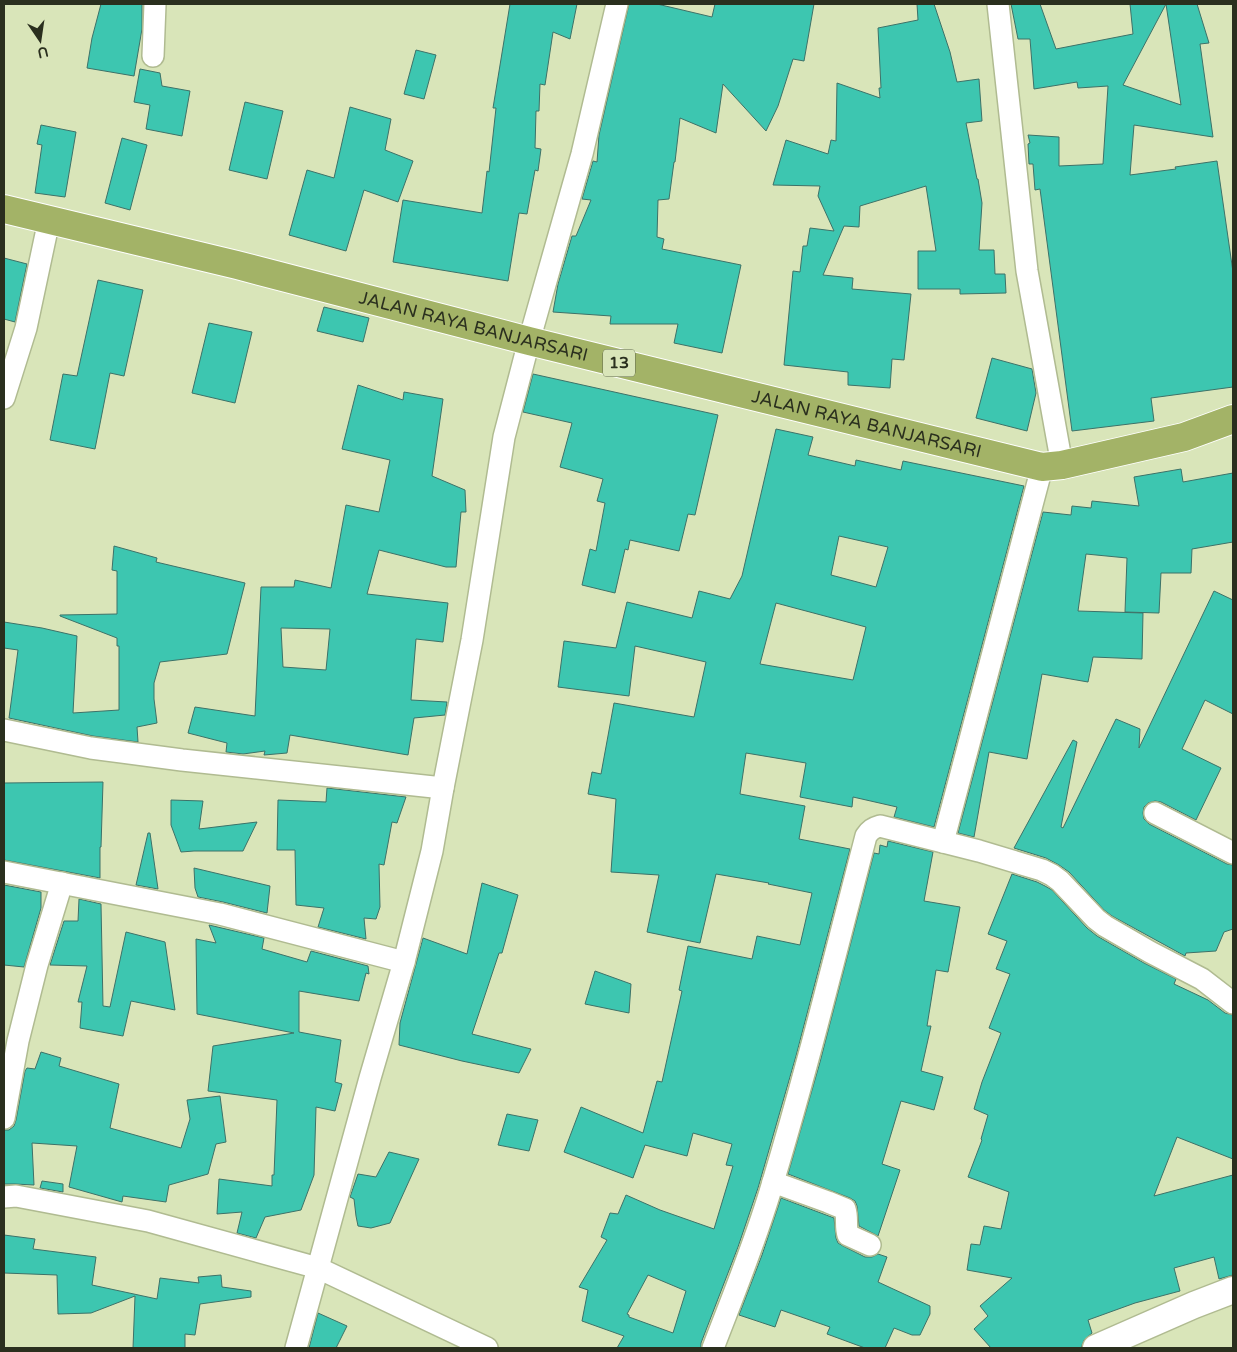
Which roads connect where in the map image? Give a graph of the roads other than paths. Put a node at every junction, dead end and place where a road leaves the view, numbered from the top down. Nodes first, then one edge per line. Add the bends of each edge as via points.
1 (154, 4) edge
2 (617, 4) edge
3 (998, 4) edge
4 (153, 56) dead end
5 (4, 209) edge
6 (48, 220) junction
7 (529, 341) junction
8 (4, 398) edge
9 (1233, 419) edge
10 (1052, 466) junction
11 (4, 730) edge
12 (443, 788) junction
13 (1155, 813) dead end
14 (950, 844) junction
15 (1233, 853) edge
16 (4, 872) edge
17 (62, 883) junction
18 (404, 962) junction
19 (1233, 1003) edge
20 (4, 1118) edge
21 (773, 1182) junction
22 (4, 1197) edge
23 (870, 1245) dead end
24 (318, 1268) junction
25 (1233, 1290) edge
26 (296, 1348) edge
27 (487, 1348) edge
28 (713, 1348) edge
29 (1096, 1348) edge

1 - 4 street
2 - 7 street via 582,154
3 - 10 street
5 - 6 highway, JALAN RAYA BANJARSARI / 13
6 - 7 highway, JALAN RAYA BANJARSARI / 13 via 246,267
6 - 8 street via 26,328
7 - 10 highway, JALAN RAYA BANJARSARI / 13
7 - 12 street via 504,437 472,640
9 - 10 highway, JALAN RAYA BANJARSARI / 13 via 1184,437
10 - 14 street
11 - 12 street via 91,748
12 - 18 street via 432,851
13 - 15 street
14 - 19 street via 1052,875 1104,926 1202,979
14 - 21 street via 880,826 874,827 866,836
16 - 17 street
17 - 18 street via 220,914
17 - 20 street via 32,984
18 - 24 street
21 - 23 street via 844,1209 848,1235
21 - 28 street
22 - 24 street via 16,1196 148,1221
24 - 26 street
24 - 27 street
25 - 29 street

